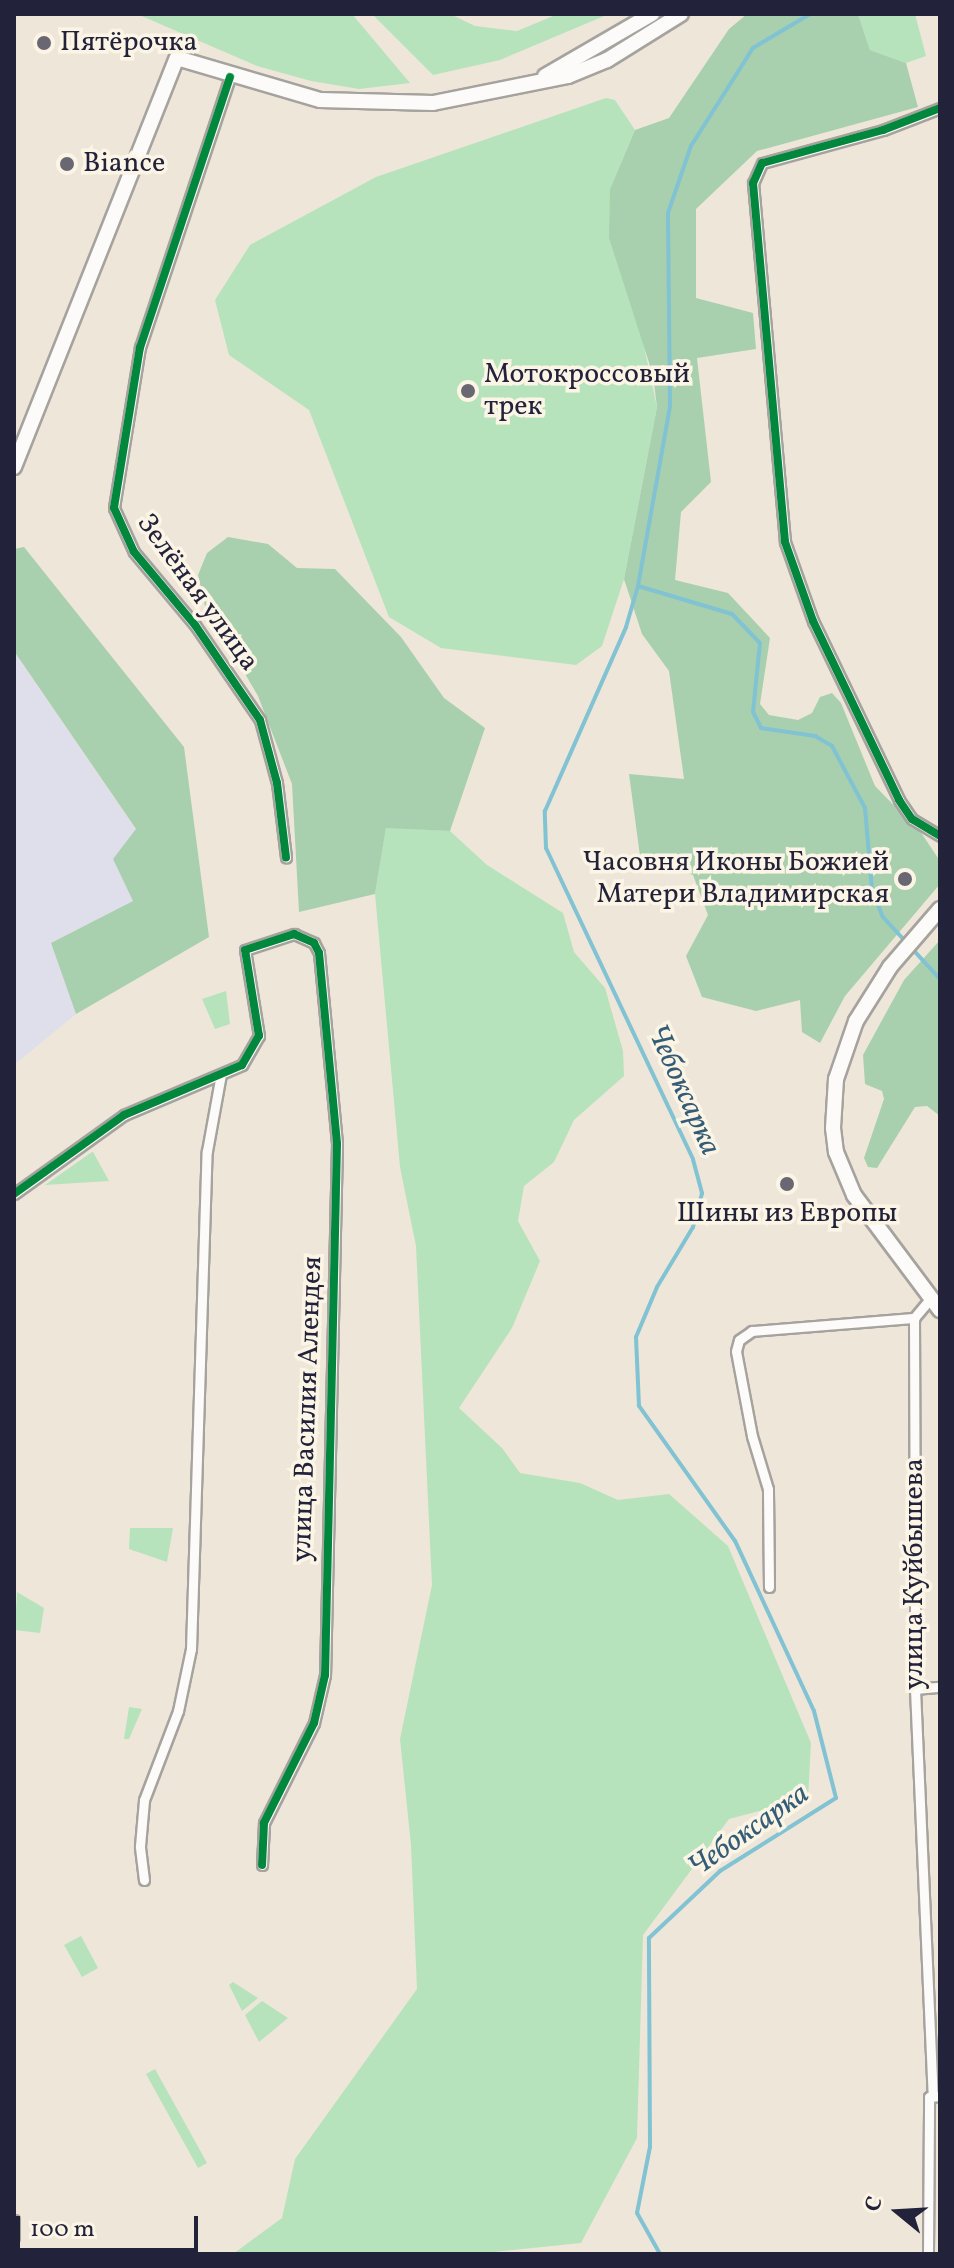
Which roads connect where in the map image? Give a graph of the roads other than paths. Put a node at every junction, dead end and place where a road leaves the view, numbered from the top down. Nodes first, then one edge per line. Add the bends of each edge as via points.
1 (652, 14) edge
2 (681, 14) edge
3 (230, 77) junction
4 (516, 90) junction
5 (940, 108) edge
6 (14, 467) edge
7 (940, 836) edge
8 (286, 857) dead end
9 (940, 909) edge
10 (221, 1074) junction
11 (14, 1194) edge
12 (935, 1305) edge
13 (914, 1318) junction
14 (769, 1587) dead end
15 (940, 1687) edge
16 (915, 1689) junction
17 (262, 1865) dead end
18 (144, 1880) dead end
19 (934, 2096) edge
20 (14, 2220) edge
21 (14, 2237) edge
22 (928, 2254) edge

1 - 4 main road
2 - 4 main road via 607,60
3 - 4 main road via 359,104 433,103
3 - 6 main road via 177,58
3 - 8 street, Зелёная улица via 140,347 114,508 134,552 195,625 260,720 277,783
5 - 7 street via 883,130 762,163 753,183 785,542 813,621 899,800 912,819
9 - 12 main road via 890,967 856,1021 836,1079 836,1152 854,1195
10 - 11 street via 112,1122
10 - 17 street, улица Василия Алендея via 242,1065 257,1044 245,950 294,934 314,943 337,1156 325,1675 314,1723 264,1823
10 - 18 street via 207,1151 191,1649 178,1711 144,1800
12 - 13 street
13 - 14 street via 752,1331 739,1340 736,1351 749,1422 768,1489
13 - 16 street, улица Куйбышева
15 - 16 street
16 - 19 street, улица Куйбышева
19 - 22 street, улица Куйбышева
20 - 21 street

